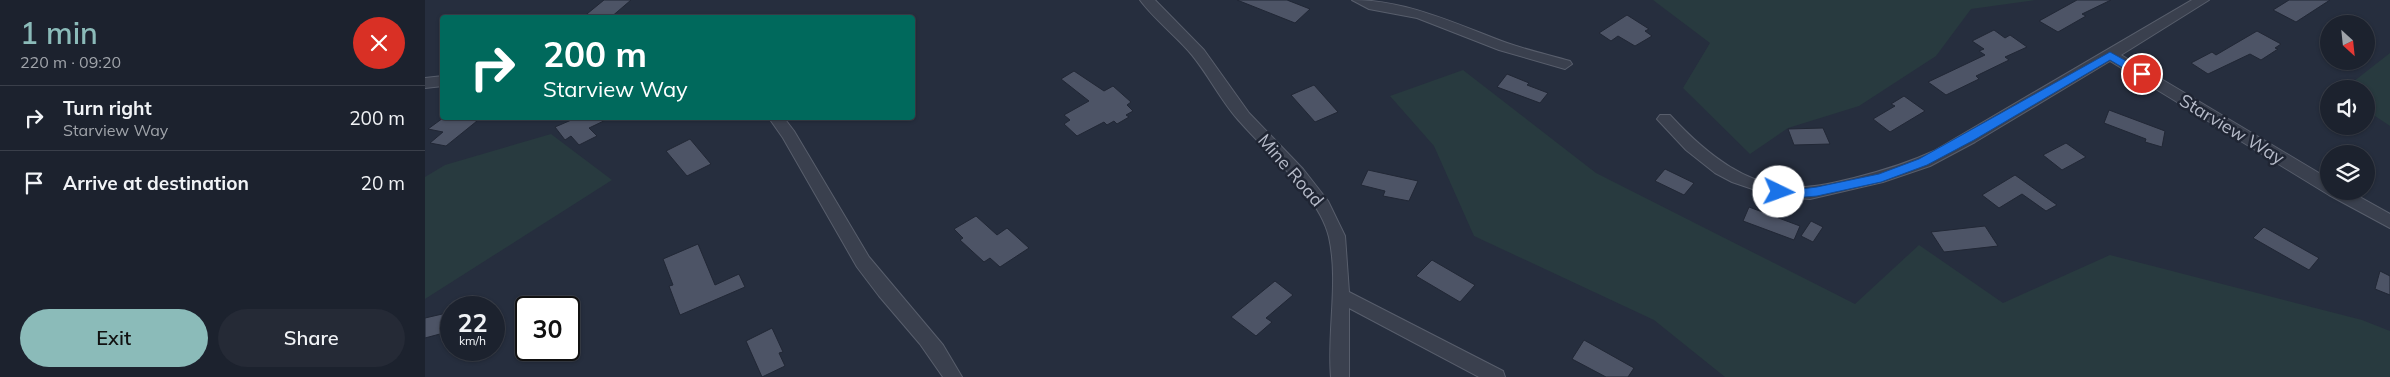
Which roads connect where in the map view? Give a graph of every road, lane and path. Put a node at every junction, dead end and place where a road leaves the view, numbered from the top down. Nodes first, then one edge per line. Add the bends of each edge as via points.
1 (1147, 0) edge
2 (1359, 0) edge
3 (2202, 0) edge
4 (2110, 55) junction
5 (1565, 64) dead end
6 (440, 82) edge
7 (425, 84) edge
8 (1665, 119) dead end
9 (778, 120) edge
10 (2320, 182) edge
11 (2351, 200) edge
12 (2390, 222) edge
13 (1341, 296) junction
14 (953, 377) edge
15 (1340, 377) edge
16 (1497, 377) edge

1 - 13 street, Mine Road via 1180,30 1243,115 1324,207 1336,234 1340,254
2 - 5 street via 1420,14 1504,47
3 - 4 street
4 - 8 street via 1970,138 1923,162 1881,178 1817,192 1793,194 1766,190 1748,183 1701,156
4 - 10 street, Starview Way
6 - 7 street
9 - 14 street via 855,251 936,351
11 - 12 street
13 - 15 street, Mine Road
13 - 16 street

